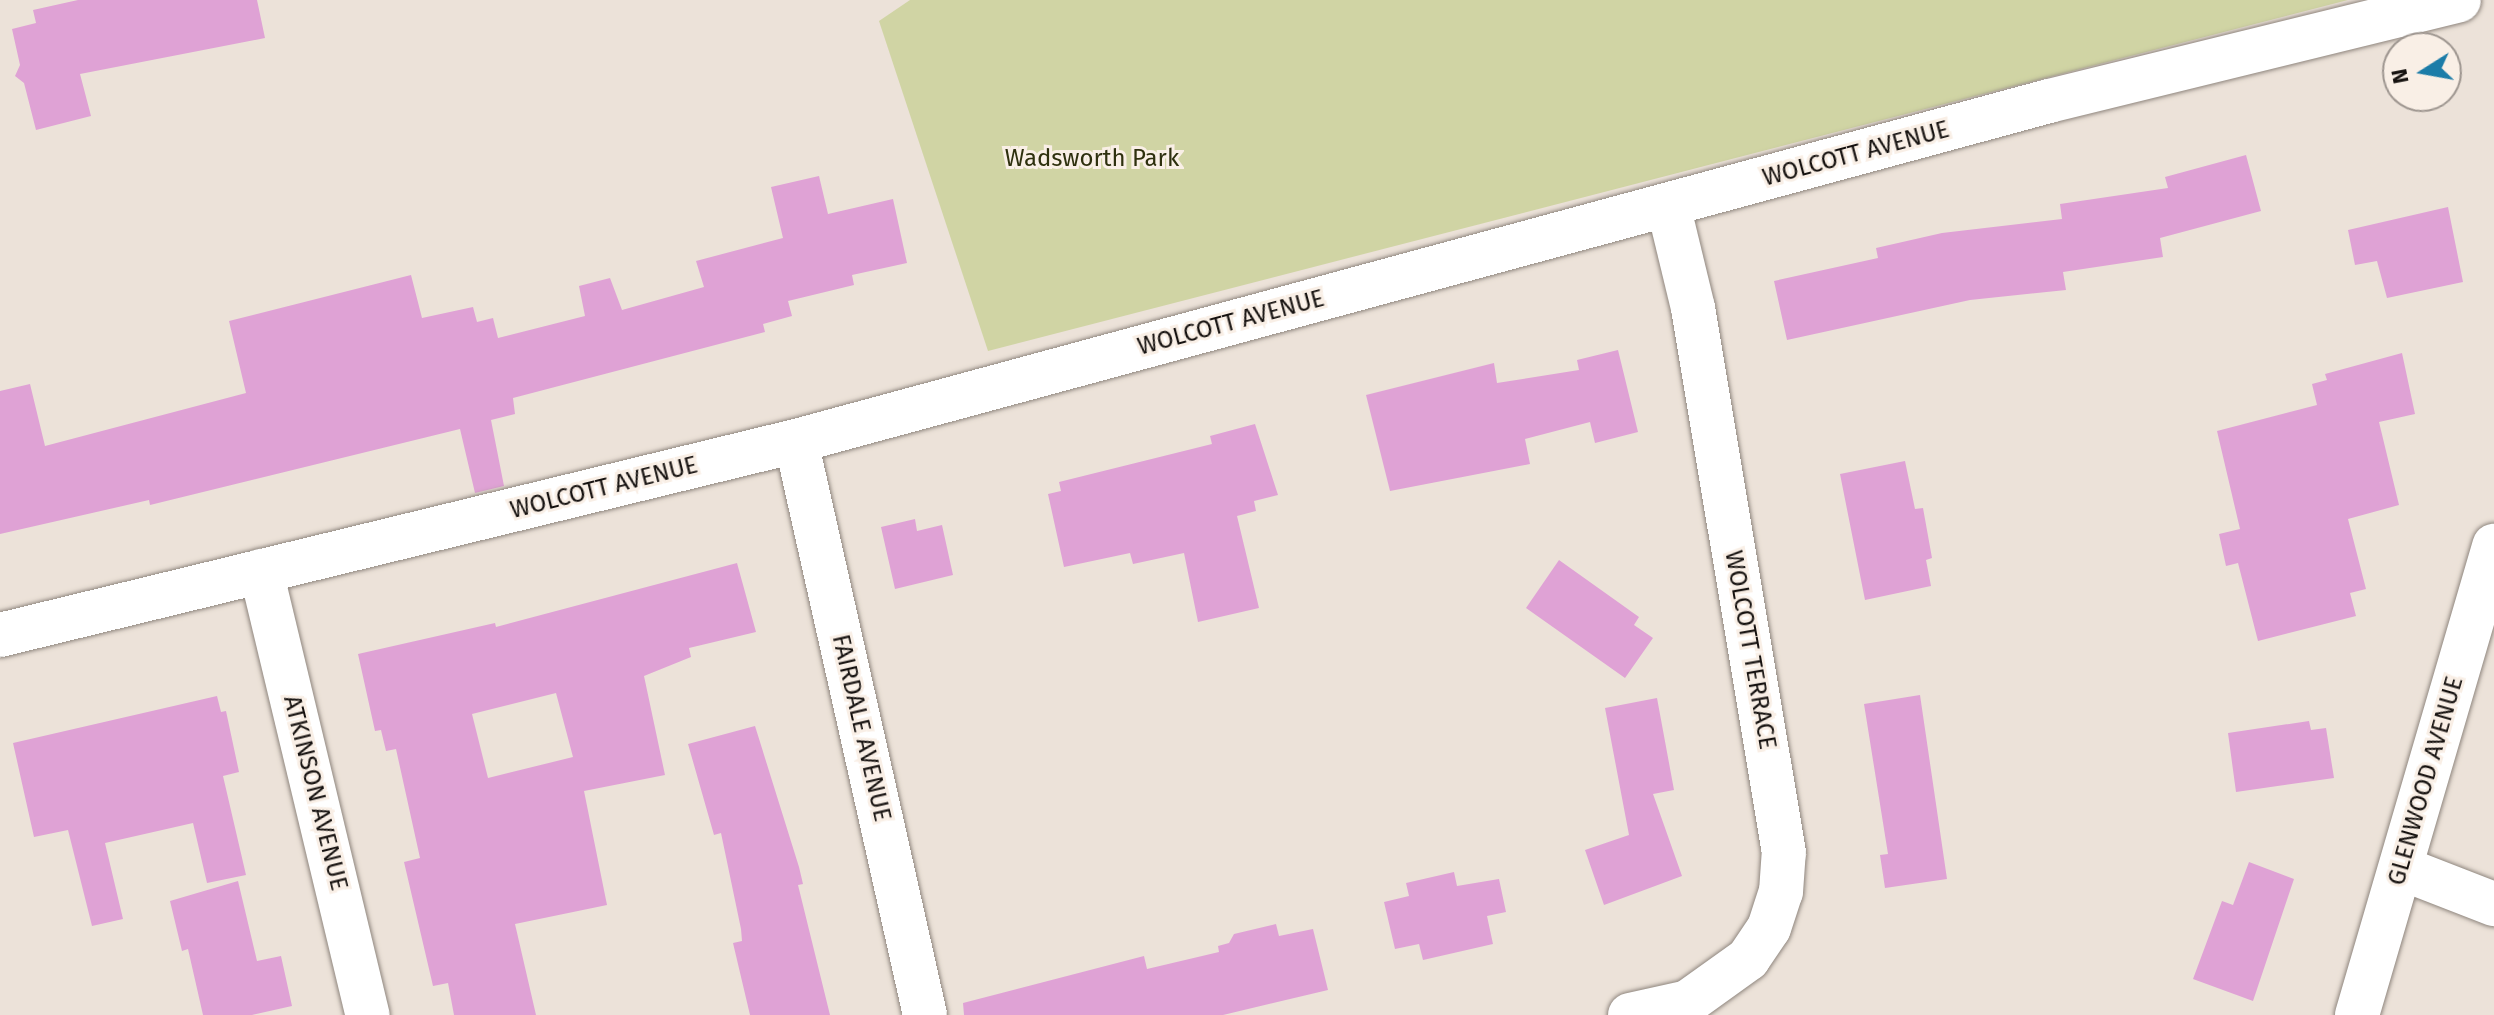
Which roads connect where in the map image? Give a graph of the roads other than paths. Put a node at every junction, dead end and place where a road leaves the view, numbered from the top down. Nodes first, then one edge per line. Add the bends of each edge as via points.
1 (2459, 0) edge
2 (1668, 205) junction
3 (796, 441) junction
4 (2494, 546) edge
5 (261, 571) junction
6 (0, 635) edge
7 (2401, 868) junction
8 (2494, 904) edge
9 (368, 1015) edge
10 (925, 1015) edge
11 (1630, 1015) edge
12 (2357, 1015) edge

1 - 2 street, WOLCOTT AVENUE via 2049,101
2 - 3 street, WOLCOTT AVENUE
2 - 11 street, WOLCOTT TERRACE via 1693,308 1784,853 1773,916 1748,959 1688,1002
3 - 5 street, WOLCOTT AVENUE
3 - 10 street, FAIRDALE AVENUE
4 - 7 street, GLENWOOD AVENUE
5 - 6 street, WOLCOTT AVENUE
5 - 9 street, ATKINSON AVENUE
7 - 8 street
7 - 12 street, GLENWOOD AVENUE

